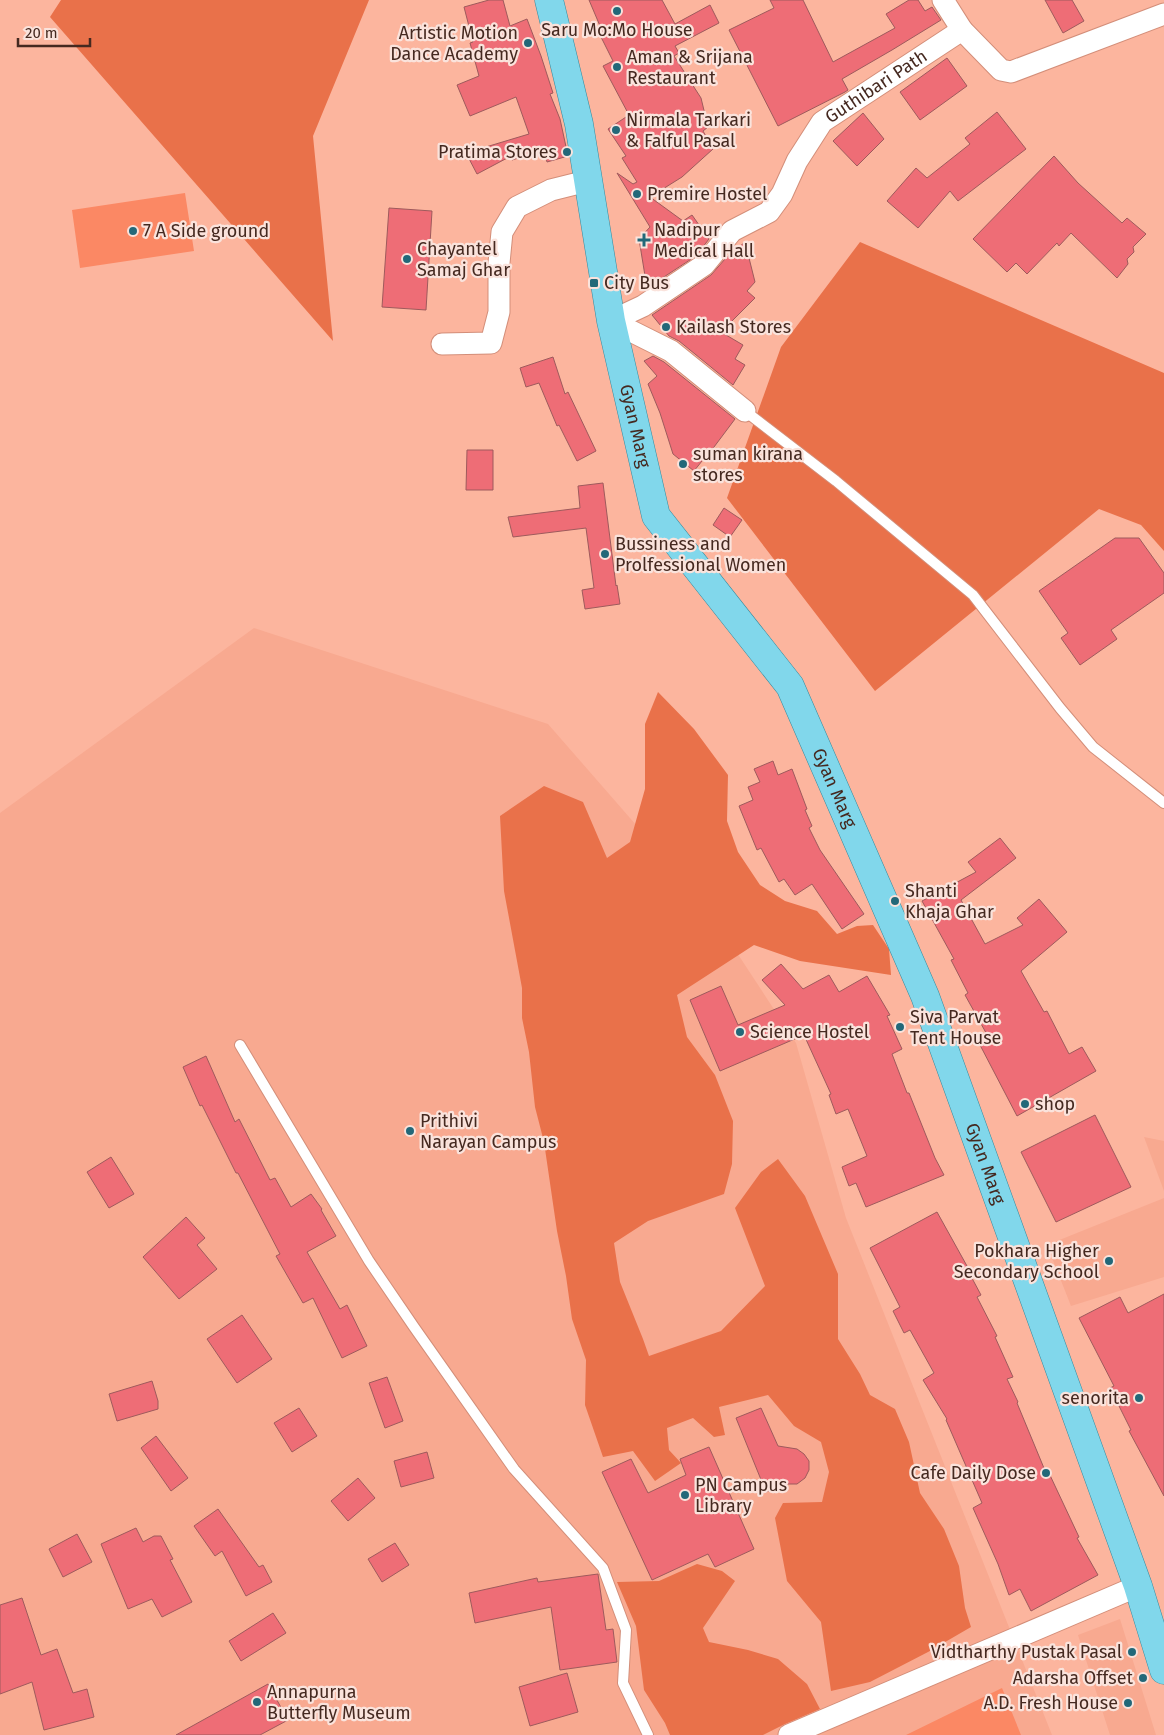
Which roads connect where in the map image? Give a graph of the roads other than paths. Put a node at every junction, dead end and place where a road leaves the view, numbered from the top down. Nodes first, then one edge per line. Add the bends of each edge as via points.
1 (549, 0) edge
2 (943, 0) edge
3 (1164, 14) edge
4 (962, 30) junction
5 (587, 181) junction
6 (611, 320) junction
7 (442, 344) dead end
8 (745, 411) joint
9 (1164, 803) edge
10 (240, 1045) dead end
11 (1138, 1586) junction
12 (1164, 1604) edge
13 (1164, 1670) edge
14 (648, 1735) edge
15 (788, 1735) edge

1 - 5 main road, Gyan Marg via 580,124
2 - 4 street
3 - 4 street via 1011,72 1000,70
4 - 6 street, Guthibari Path via 822,122 769,212 732,231 704,265 643,306
5 - 6 main road, Gyan Marg
5 - 7 street via 551,190 517,207 502,232 499,312 491,343
6 - 8 street via 670,351
6 - 11 main road, Gyan Marg via 656,516 790,686 926,996
8 - 9 lane via 974,595 1093,747
10 - 14 lane via 369,1261 414,1327 514,1469 603,1568 626,1630 623,1683
11 - 12 main road
11 - 13 main road, Gyan Marg
11 - 15 street

